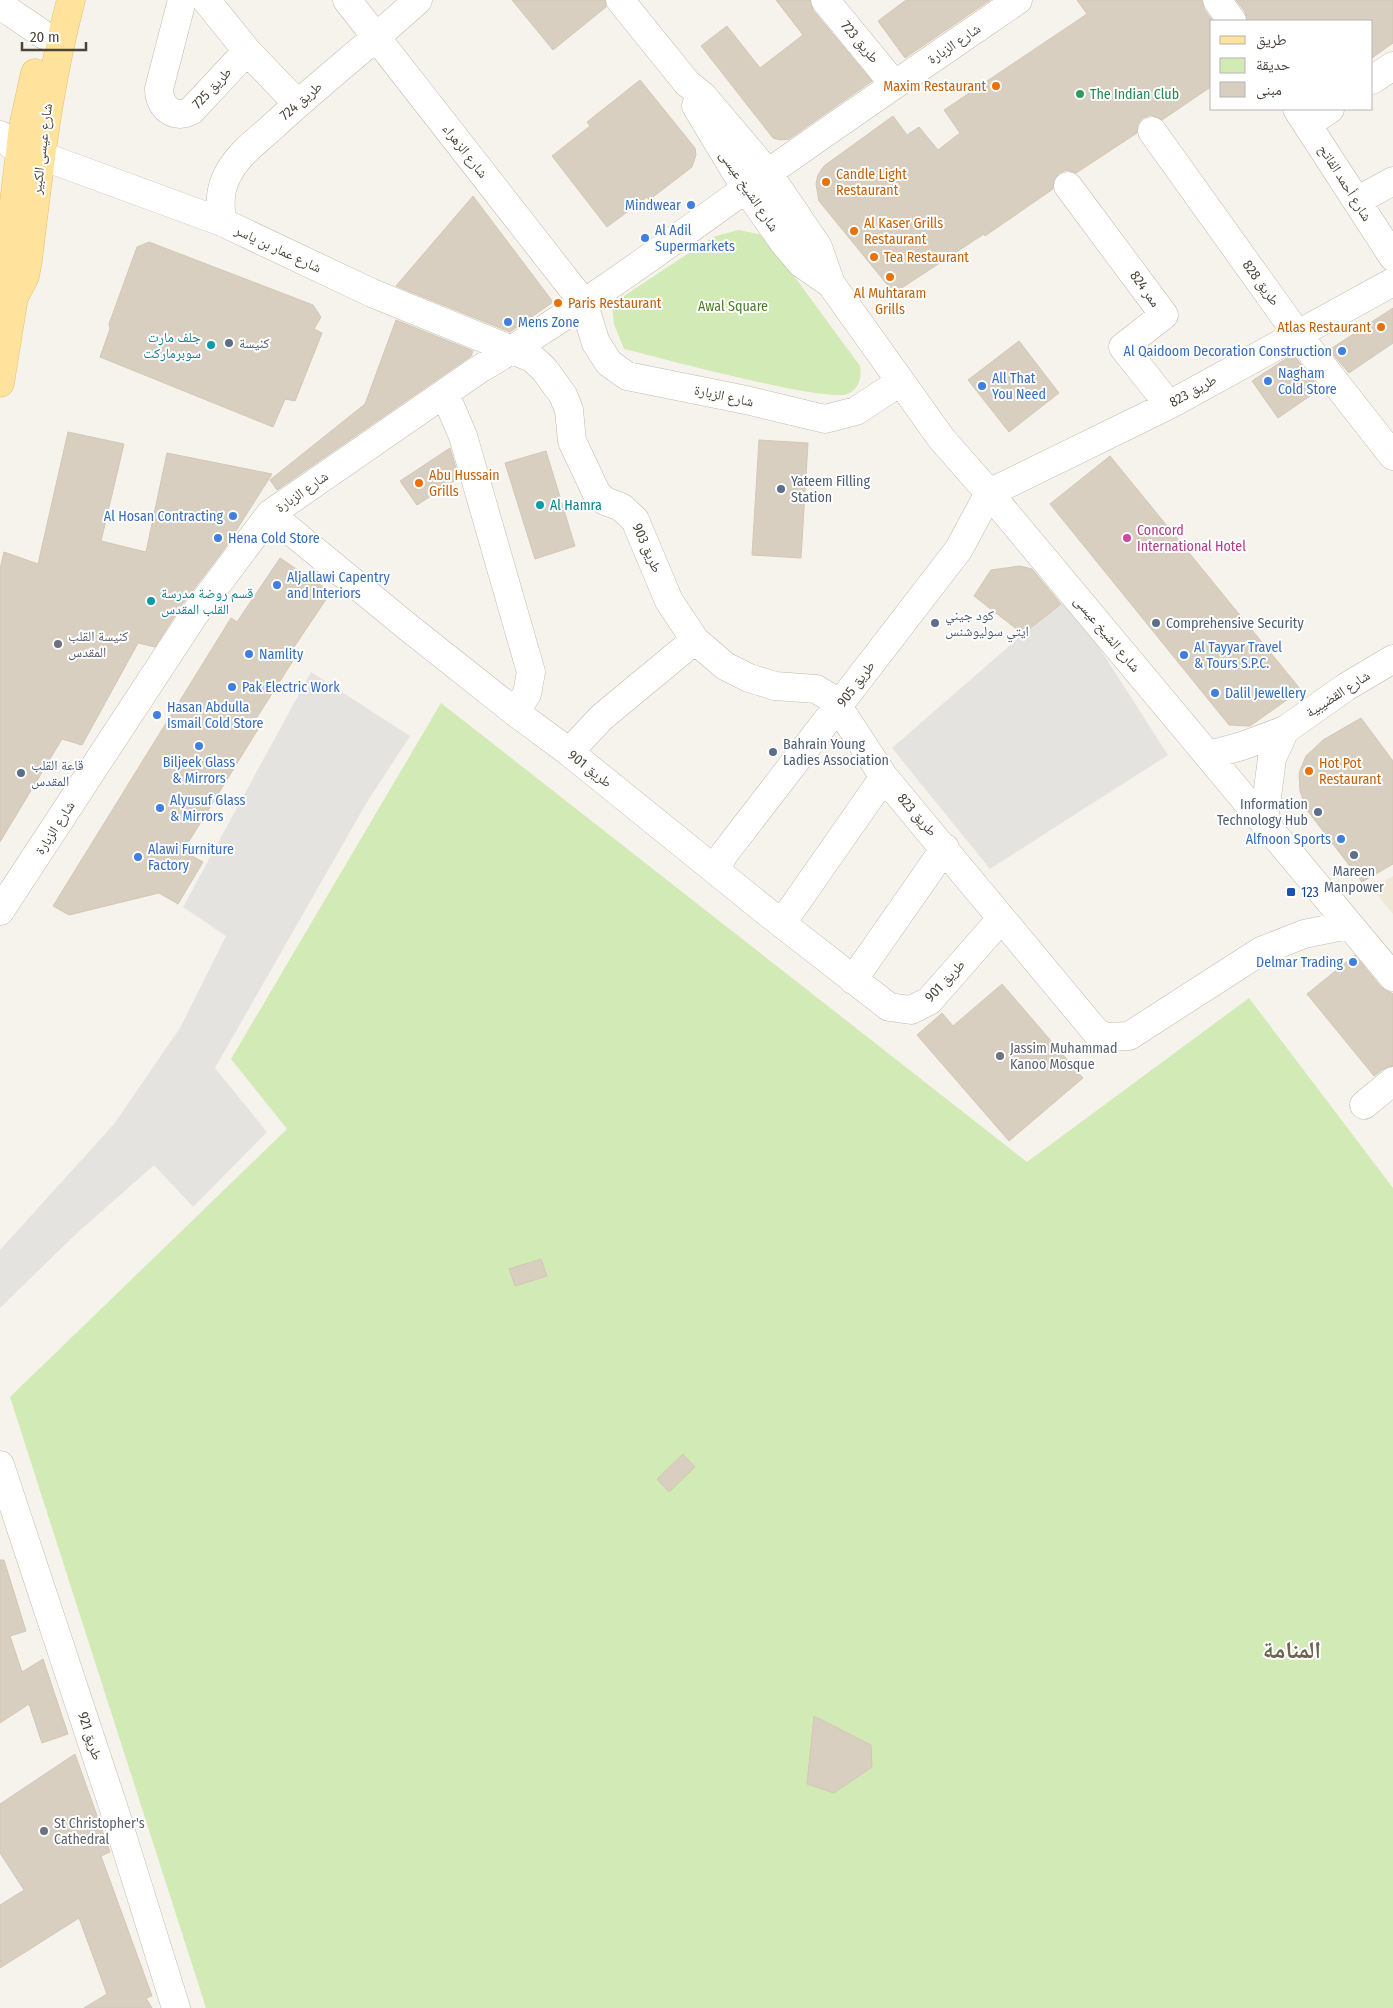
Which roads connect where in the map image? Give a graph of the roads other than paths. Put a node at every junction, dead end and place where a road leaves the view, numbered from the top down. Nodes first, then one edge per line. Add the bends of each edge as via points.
1 (53, 0) edge
2 (71, 0) edge
3 (182, 0) edge
4 (206, 0) edge
5 (347, 0) edge
6 (418, 0) edge
7 (620, 0) edge
8 (825, 0) edge
9 (1018, 0) edge
10 (1217, 0) edge
11 (0, 5) edge
12 (1231, 20) edge
13 (44, 35) junction
14 (376, 38) junction
15 (247, 51) junction
16 (1393, 66) edge
17 (1373, 79) edge
18 (687, 83) junction
19 (894, 84) junction
20 (298, 103) junction
21 (1312, 114) edge
22 (1152, 132) dead end
23 (0, 136) edge
24 (31, 154) junction
25 (768, 173) junction
26 (1393, 181) edge
27 (1068, 186) dead end
28 (746, 189) junction
29 (9, 195) edge
30 (1357, 201) junction
31 (222, 222) junction
32 (1393, 258) edge
33 (1393, 282) edge
34 (831, 284) junction
35 (14, 296) junction
36 (583, 302) junction
37 (1298, 335) junction
38 (512, 350) junction
39 (900, 382) junction
40 (0, 384) edge
41 (444, 394) junction
42 (1169, 405) junction
43 (1393, 456) edge
44 (989, 493) junction
45 (270, 514) junction
46 (696, 640) junction
47 (1393, 659) edge
48 (839, 707) junction
49 (515, 712) junction
50 (1285, 730) junction
51 (569, 752) junction
52 (1209, 755) junction
53 (884, 777) junction
54 (1264, 821) junction
55 (945, 848) junction
56 (716, 870) junction
57 (0, 911) edge
58 (1001, 919) junction
59 (782, 923) junction
60 (1348, 925) junction
61 (1393, 977) edge
62 (853, 980) junction
63 (1393, 1081) edge
64 (1364, 1105) dead end
65 (0, 1465) edge
66 (176, 2008) edge

1 - 13 main road, شارع عيسى الكبير
2 - 24 main road, شارع عيسى الكبير via 45,115
3 - 15 street, طريق 725 via 159,89 162,101 173,113 179,115 191,111
4 - 15 street
5 - 14 street, شارع الزهراء
6 - 14 street, طريق 724
7 - 18 street, شارع الشيخ عيسى
8 - 19 street, طريق 723
9 - 19 street, شارع الزبارة
10 - 12 street
11 - 13 street
13 - 24 main road, شارع عيسى الكبير via 23,127
14 - 20 street, طريق 724
14 - 36 street, شارع الزهراء
15 - 20 street
16 - 17 street
18 - 25 street, شارع الشيخ عيسى
18 - 28 street, شارع الشيخ عيسى via 699,113
19 - 25 street, شارع الزبارة
20 - 31 street, طريق 724 via 238,159 228,173 220,203
21 - 30 street, شارع أحمد الفاتح
22 - 37 street, طريق 828
23 - 24 street, شارع عمار بن ياسر
24 - 29 main road, شارع عيسى الكبير
24 - 31 street, شارع عمار بن ياسر
24 - 35 main road, شارع عيسى الكبير via 28,260 25,276
25 - 28 street, شارع الزبارة
25 - 34 street, شارع الشيخ عيسى via 818,247
26 - 30 street
27 - 42 street, ممر 824 via 1164,315 1123,346
28 - 34 street, شارع الشيخ عيسى via 801,263
28 - 36 street, شارع الزبارة
29 - 35 main road, شارع عيسى الكبير via 9,256
30 - 32 street, شارع أحمد الفاتح
31 - 38 street, شارع عمار بن ياسر via 372,292
33 - 37 street, طريق 823
34 - 39 street, شارع الشيخ عيسى
35 - 40 main road, شارع عيسى الكبير
36 - 38 street, شارع الزبارة
36 - 39 street, شارع الزبارة via 596,343 609,363 626,376 825,419 856,411
37 - 42 street, طريق 823
37 - 43 street, طريق 828
38 - 41 street, شارع الزبارة
38 - 46 street, طريق 903 via 532,358 555,381 569,410 572,441 590,481 601,499 621,507 635,520 669,601
39 - 44 street, شارع الشيخ عيسى via 941,438
41 - 45 street, شارع الزبارة
41 - 49 street via 463,436 531,672 527,694
42 - 44 street, طريق 823
44 - 48 street, طريق 905 via 959,549
44 - 52 street, شارع الشيخ عيسى
45 - 49 street, طريق 901
45 - 57 street, شارع الزبارة via 194,615
46 - 48 street, طريق 903 via 725,666 749,678 775,686 816,689 828,695
46 - 51 street via 602,717
47 - 50 street, شارع القضيبية
48 - 53 street, طريق 823
48 - 56 street, طريق 905 via 724,854
49 - 51 street, طريق 901
50 - 52 street, شارع القضيبية
50 - 54 street via 1272,758
51 - 56 street, طريق 901
52 - 54 street, شارع الشيخ عيسى
53 - 55 street, طريق 823
53 - 59 street
54 - 60 street, شارع الشيخ عيسى
55 - 58 street, طريق 823
55 - 62 street
56 - 59 street, طريق 901
58 - 60 street via 1091,1027 1106,1036 1118,1038 1141,1030 1261,951 1304,934
58 - 62 street, طريق 901 via 929,1001 911,1010 889,1007
59 - 62 street, طريق 901
60 - 61 street, شارع الشيخ عيسى
63 - 64 street
65 - 66 street, طريق 921

